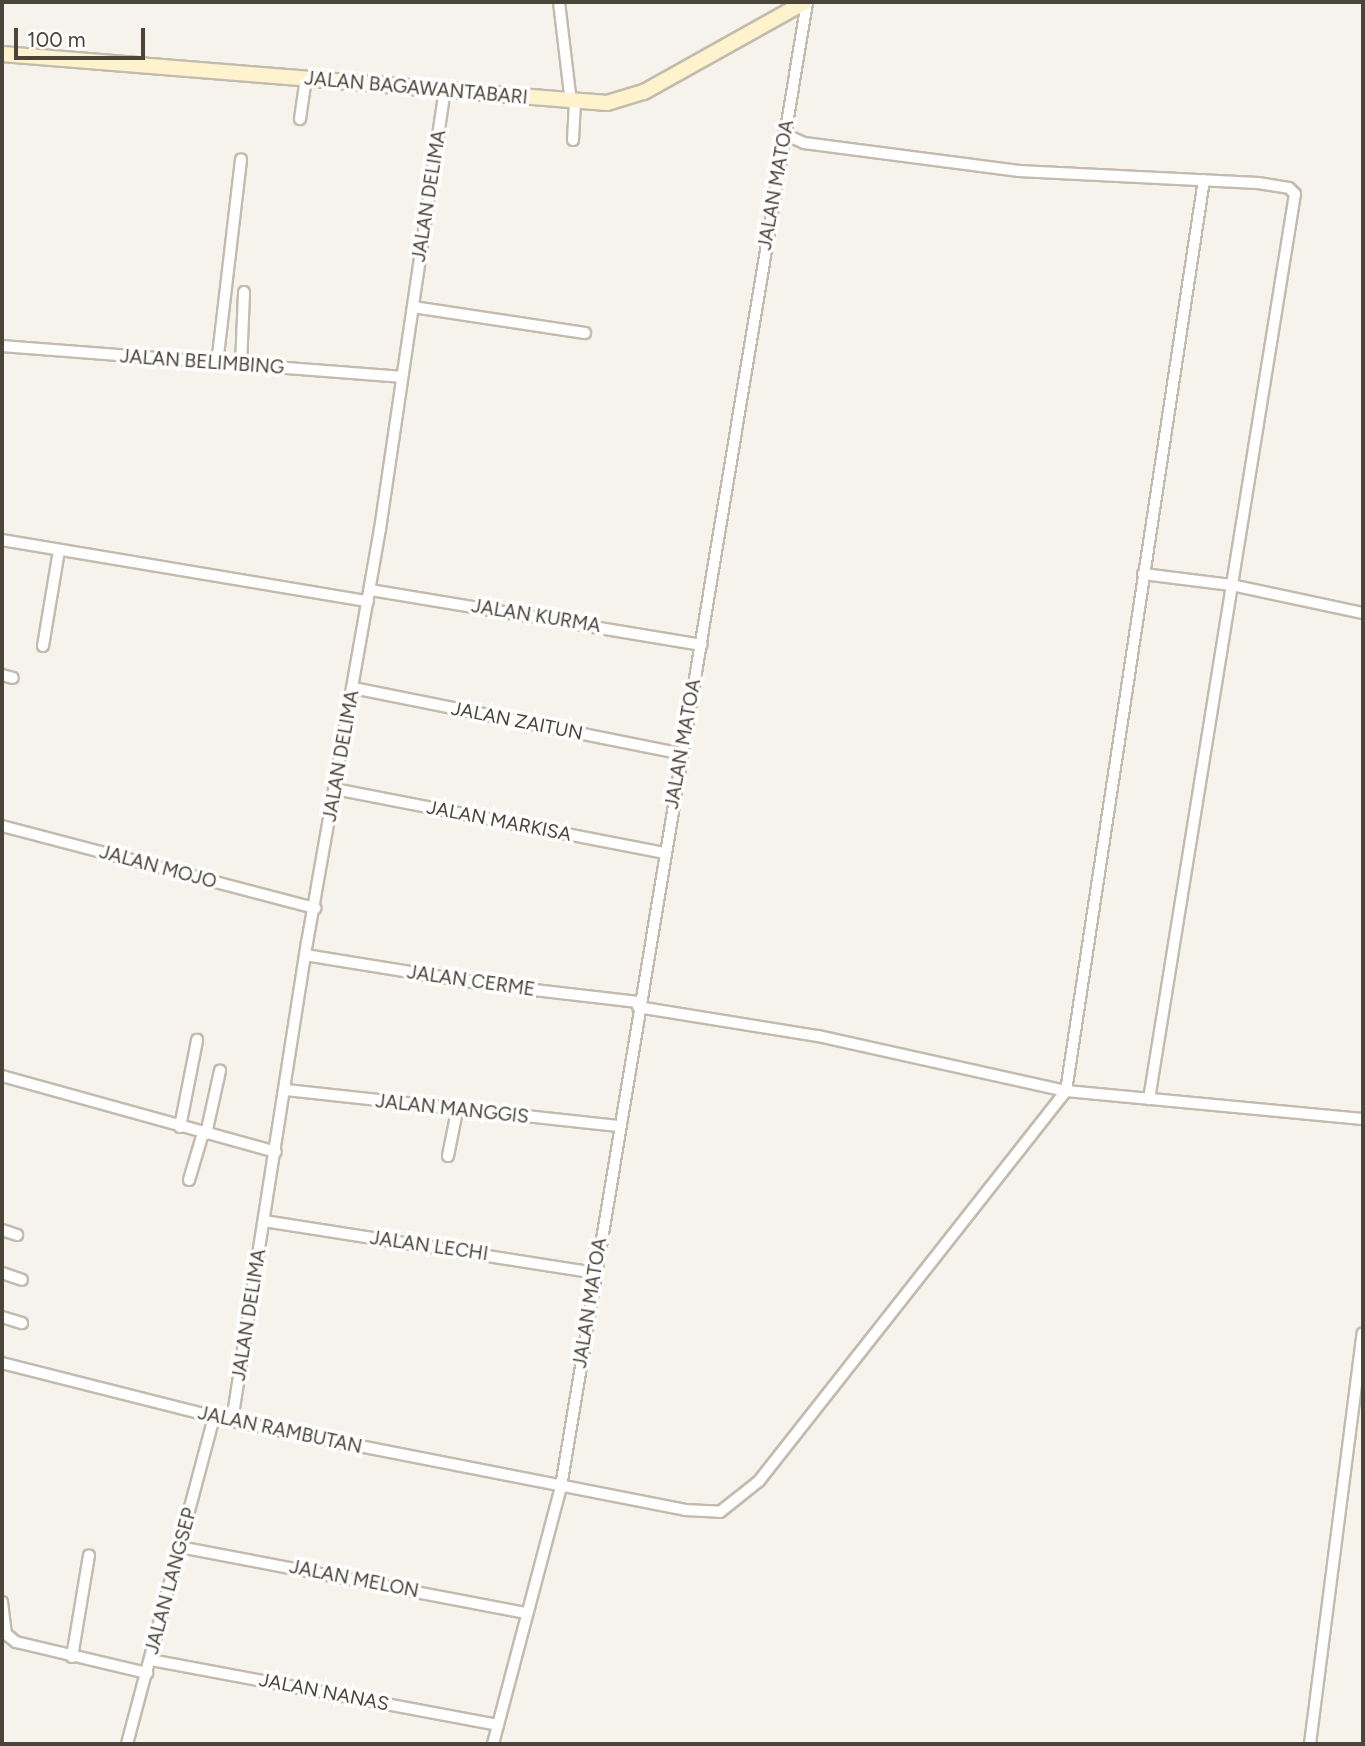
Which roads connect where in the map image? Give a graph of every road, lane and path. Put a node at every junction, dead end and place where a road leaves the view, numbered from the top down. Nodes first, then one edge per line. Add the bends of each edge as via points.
1 (559, 2) edge
2 (806, 2) edge
3 (2, 54) edge
4 (306, 78) junction
5 (445, 90) junction
6 (573, 102) junction
7 (300, 119) dead end
8 (784, 134) junction
9 (573, 140) dead end
10 (242, 159) dead end
11 (1205, 180) junction
12 (244, 292) dead end
13 (413, 307) junction
14 (585, 333) dead end
15 (2, 346) edge
16 (217, 364) junction
17 (241, 365) junction
18 (402, 377) junction
19 (2, 540) edge
20 (59, 550) junction
21 (1143, 573) junction
22 (1231, 585) junction
23 (370, 590) junction
24 (368, 601) junction
25 (1363, 613) edge
26 (701, 645) junction
27 (43, 646) dead end
28 (2, 675) edge
29 (13, 678) dead end
30 (353, 688) junction
31 (682, 754) junction
32 (335, 789) junction
33 (2, 826) edge
34 (663, 853) junction
35 (315, 908) junction
36 (305, 955) junction
37 (638, 1005) junction
38 (197, 1040) dead end
39 (220, 1071) dead end
40 (2, 1076) edge
41 (285, 1090) junction
42 (1066, 1091) junction
43 (1149, 1099) junction
44 (457, 1111) junction
45 (1363, 1119) edge
46 (618, 1126) junction
47 (180, 1127) junction
48 (204, 1133) junction
49 (276, 1152) junction
50 (448, 1156) dead end
51 (189, 1180) dead end
52 (264, 1221) junction
53 (2, 1230) edge
54 (17, 1235) dead end
55 (2, 1273) edge
56 (595, 1273) junction
57 (22, 1280) dead end
58 (2, 1317) edge
59 (22, 1323) dead end
60 (1363, 1333) edge
61 (2, 1363) edge
62 (214, 1418) junction
63 (232, 1422) junction
64 (561, 1487) junction
65 (180, 1547) junction
66 (89, 1555) dead end
67 (2, 1602) edge
68 (527, 1614) junction
69 (72, 1657) junction
70 (151, 1660) junction
71 (148, 1673) junction
72 (498, 1725) junction
73 (127, 1744) edge
74 (493, 1744) edge
75 (1310, 1744) edge

1 - 6 street
2 - 6 street, JALAN BAGAWANTABARI via 644,92 607,103
2 - 8 street, JALAN MATOA
3 - 4 street, JALAN BAGAWANTABARI
4 - 5 street, JALAN BAGAWANTABARI
4 - 7 street
5 - 6 street, JALAN BAGAWANTABARI
5 - 13 street, JALAN DELIMA
6 - 9 street
8 - 11 street via 804,143 1019,171
8 - 26 street, JALAN MATOA
10 - 16 street
11 - 21 street
11 - 22 street via 1279,187 1295,194
12 - 17 street
13 - 14 street
13 - 18 street, JALAN DELIMA
15 - 16 street, JALAN BELIMBING
16 - 17 street, JALAN BELIMBING
17 - 18 street, JALAN BELIMBING
18 - 23 street, JALAN DELIMA
19 - 20 street
20 - 24 street
20 - 27 street
21 - 22 street
21 - 42 street
22 - 25 street
22 - 43 street
23 - 24 street, JALAN DELIMA
23 - 26 street, JALAN KURMA
24 - 30 street, JALAN DELIMA
26 - 31 street, JALAN MATOA
28 - 29 street
30 - 31 street, JALAN ZAITUN
30 - 32 street, JALAN DELIMA
31 - 34 street, JALAN MATOA
32 - 34 street, JALAN MARKISA
32 - 35 street, JALAN DELIMA
33 - 35 street, JALAN MOJO
34 - 37 street, JALAN MATOA
35 - 36 street, JALAN DELIMA
36 - 37 street, JALAN CERME
36 - 41 street, JALAN DELIMA
37 - 42 street, JALAN CERME via 818,1037
37 - 46 street, JALAN MATOA
38 - 47 street
39 - 48 street
40 - 47 street
41 - 44 street, JALAN MANGGIS
41 - 49 street, JALAN DELIMA
42 - 43 street, JALAN CERME
42 - 64 street, JALAN RAMBUTAN via 803,1427 740,1499 710,1514
43 - 45 street, JALAN CERME
44 - 46 street, JALAN MANGGIS
44 - 50 street
46 - 56 street, JALAN MATOA
47 - 48 street
48 - 49 street
48 - 51 street
49 - 52 street, JALAN DELIMA
52 - 56 street, JALAN LECHI
52 - 63 street, JALAN DELIMA
53 - 54 street
55 - 57 street
56 - 64 street, JALAN MATOA
58 - 59 street
60 - 75 street
61 - 62 street, JALAN RAMBUTAN
62 - 63 street, JALAN RAMBUTAN
62 - 65 street, JALAN LANGSEP
63 - 64 street, JALAN RAMBUTAN
64 - 68 street, JALAN MATOA
65 - 68 street, JALAN MELON
65 - 70 street, JALAN LANGSEP
66 - 69 street
67 - 69 street via 9,1638
68 - 72 street, JALAN MATOA
69 - 71 street
70 - 71 street, JALAN LANGSEP
70 - 72 street, JALAN NANAS
71 - 73 street, JALAN LANGSEP
72 - 74 street, JALAN MATOA

